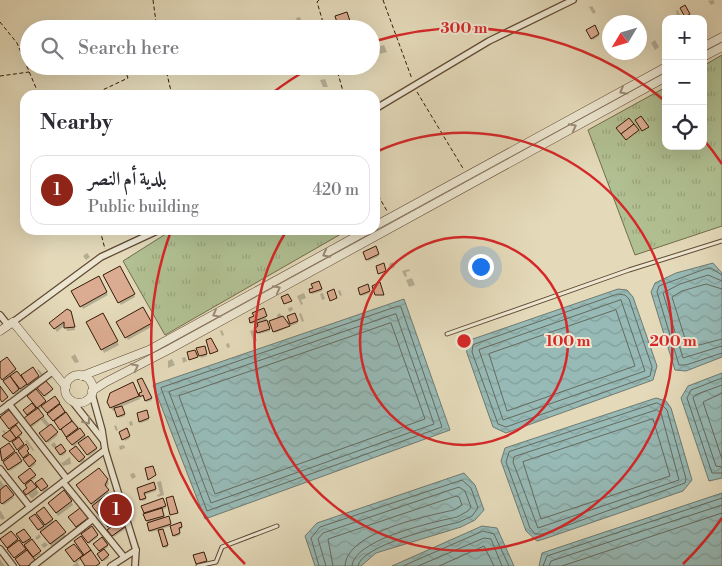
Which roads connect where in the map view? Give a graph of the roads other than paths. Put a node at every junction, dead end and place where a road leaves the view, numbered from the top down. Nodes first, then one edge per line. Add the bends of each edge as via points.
1 (573, 0) edge
2 (722, 37) edge
3 (707, 45) edge
4 (722, 47) edge
5 (707, 55) edge
6 (662, 69) edge
7 (662, 79) edge
8 (380, 106) edge
9 (380, 223) edge
10 (380, 234) edge
11 (148, 235) edge
12 (359, 235) edge
13 (378, 235) edge
14 (722, 240) edge
15 (0, 315) edge
16 (10, 323) junction
17 (0, 331) edge
18 (447, 334) dead end
19 (52, 372) junction
20 (82, 376) junction
21 (66, 387) junction
22 (92, 392) junction
23 (72, 401) junction
24 (9, 404) junction
25 (0, 411) edge
26 (103, 440) junction
27 (105, 450) junction
28 (0, 469) edge
29 (65, 480) junction
30 (30, 507) junction
31 (93, 519) junction
32 (277, 526) dead end
33 (0, 530) edge
34 (0, 550) edge
35 (136, 550) junction
36 (124, 557) junction
37 (13, 566) edge
38 (33, 566) edge
39 (111, 566) edge
40 (136, 566) edge
41 (198, 566) edge

1 - 8 street via 489,41
2 - 3 street
4 - 5 street
6 -> 9 street
10 -> 7 street
11 - 16 street via 101,256
12 -> 20 street via 149,350
22 -> 13 street
14 - 18 lane
15 - 16 street
16 - 17 street
16 - 19 street
19 - 21 street
19 - 24 street
20 - 21 street via 73,377
20 - 22 street via 89,381
21 - 23 street via 66,395
22 - 23 street via 83,402
22 - 26 street
23 -> 26 street
24 - 25 street
24 - 29 street
26 - 27 street
27 - 29 street
27 - 35 street
28 - 30 street
29 - 30 street
29 - 31 street
30 - 33 street
31 - 36 street
31 - 38 street
32 - 41 lane via 222,547 216,562
34 - 37 street
35 - 36 street
35 - 40 street
36 - 39 street

